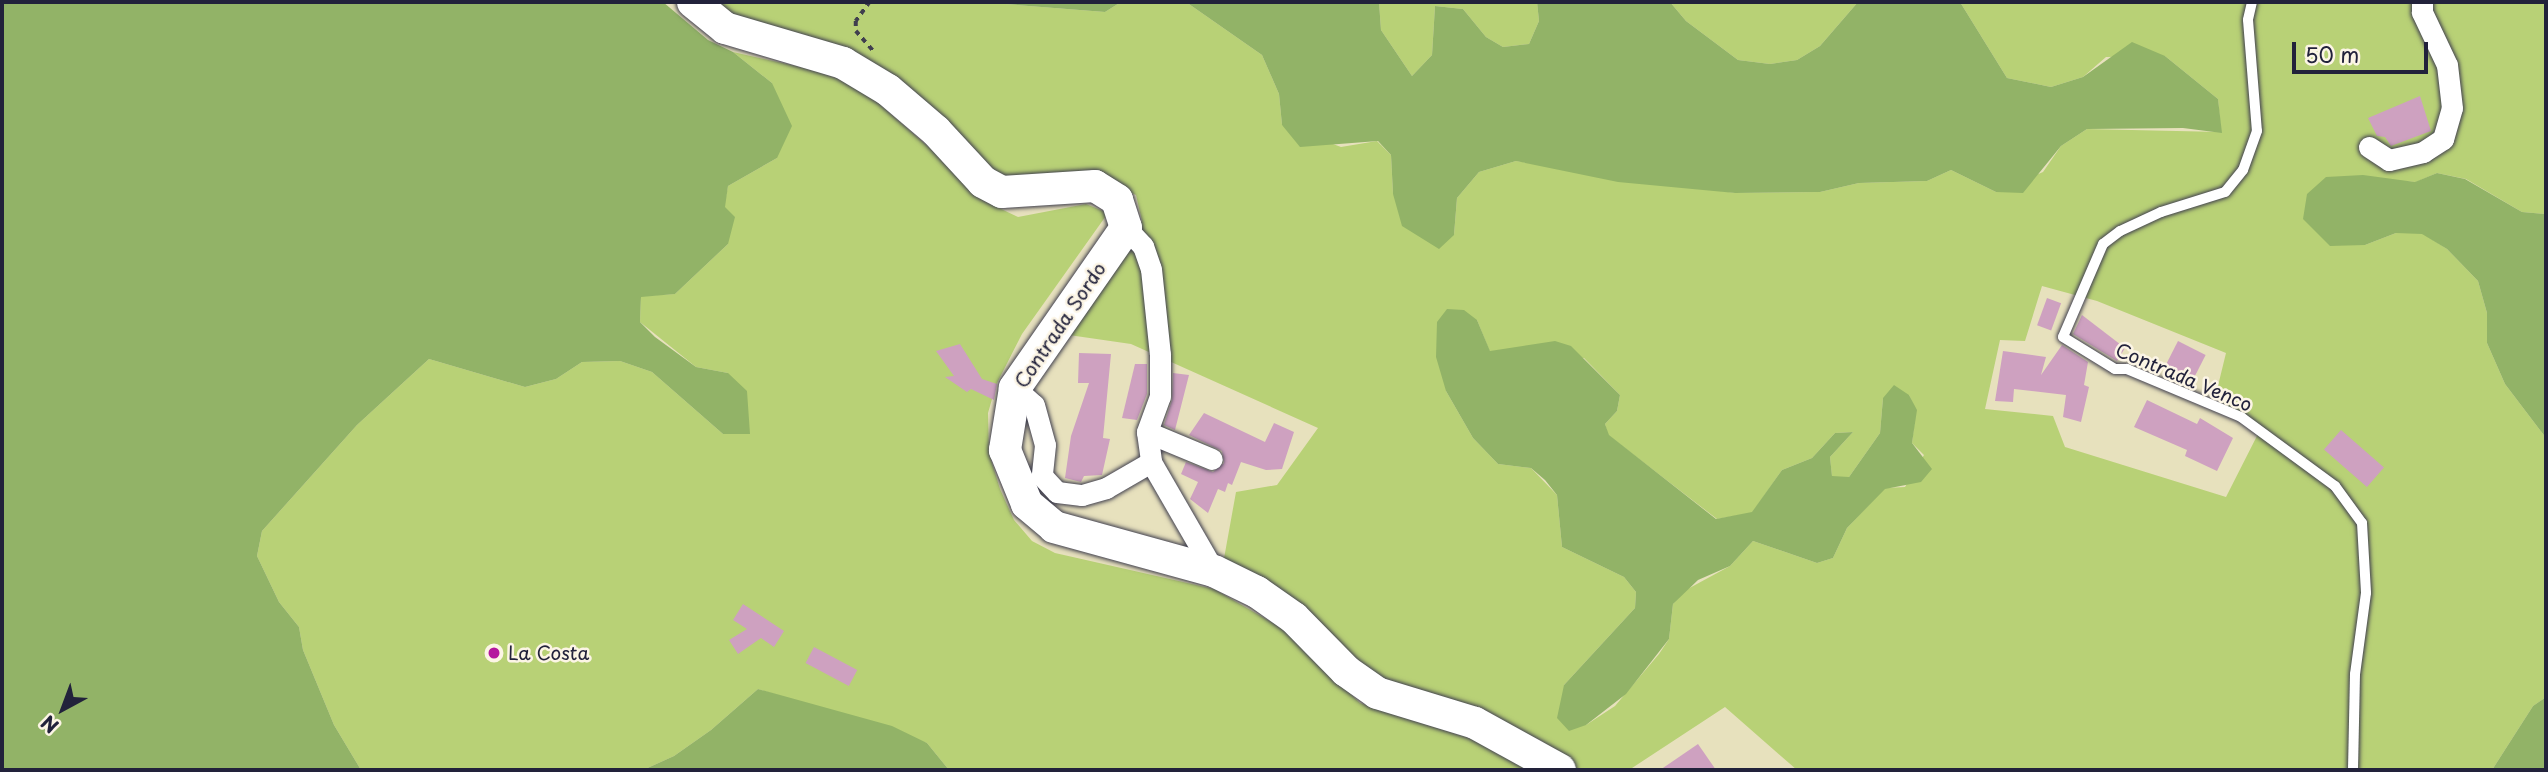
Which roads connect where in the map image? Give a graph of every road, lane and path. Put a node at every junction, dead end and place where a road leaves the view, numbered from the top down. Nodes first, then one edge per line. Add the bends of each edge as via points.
1 (693, 2) edge
2 (2252, 2) edge
3 (2422, 2) edge
4 (2369, 147) dead end
5 (1126, 228) junction
6 (1015, 388) junction
7 (1147, 432) junction
8 (1212, 459) dead end
9 (1152, 462) junction
10 (1214, 571) junction
11 (1560, 770) edge
12 (2353, 770) edge

1 - 5 street via 725,28 843,63 877,83 936,131 984,182 1002,192 1095,186 1117,200
2 - 12 lane, Contrada Venco via 2248,20 2257,131 2243,170 2225,192 2161,212 2120,230 2103,244 2063,337 2115,369 2127,369 2241,416 2335,486 2362,523 2366,593 2355,674
3 - 4 street via 2422,12 2447,65 2452,108 2443,139 2423,152 2389,160
5 - 6 street, Contrada Sordo
5 - 7 street via 1143,246 1151,269 1160,396
6 - 9 street via 1034,405 1045,445 1042,476 1057,492 1082,495 1106,488
6 - 10 street, Contrada Sordo via 1005,450 1027,504 1054,527
7 - 8 street
7 - 9 street
9 - 10 street
10 - 11 street, Contrada Sordo via 1257,592 1294,618 1346,671 1377,692 1475,723

